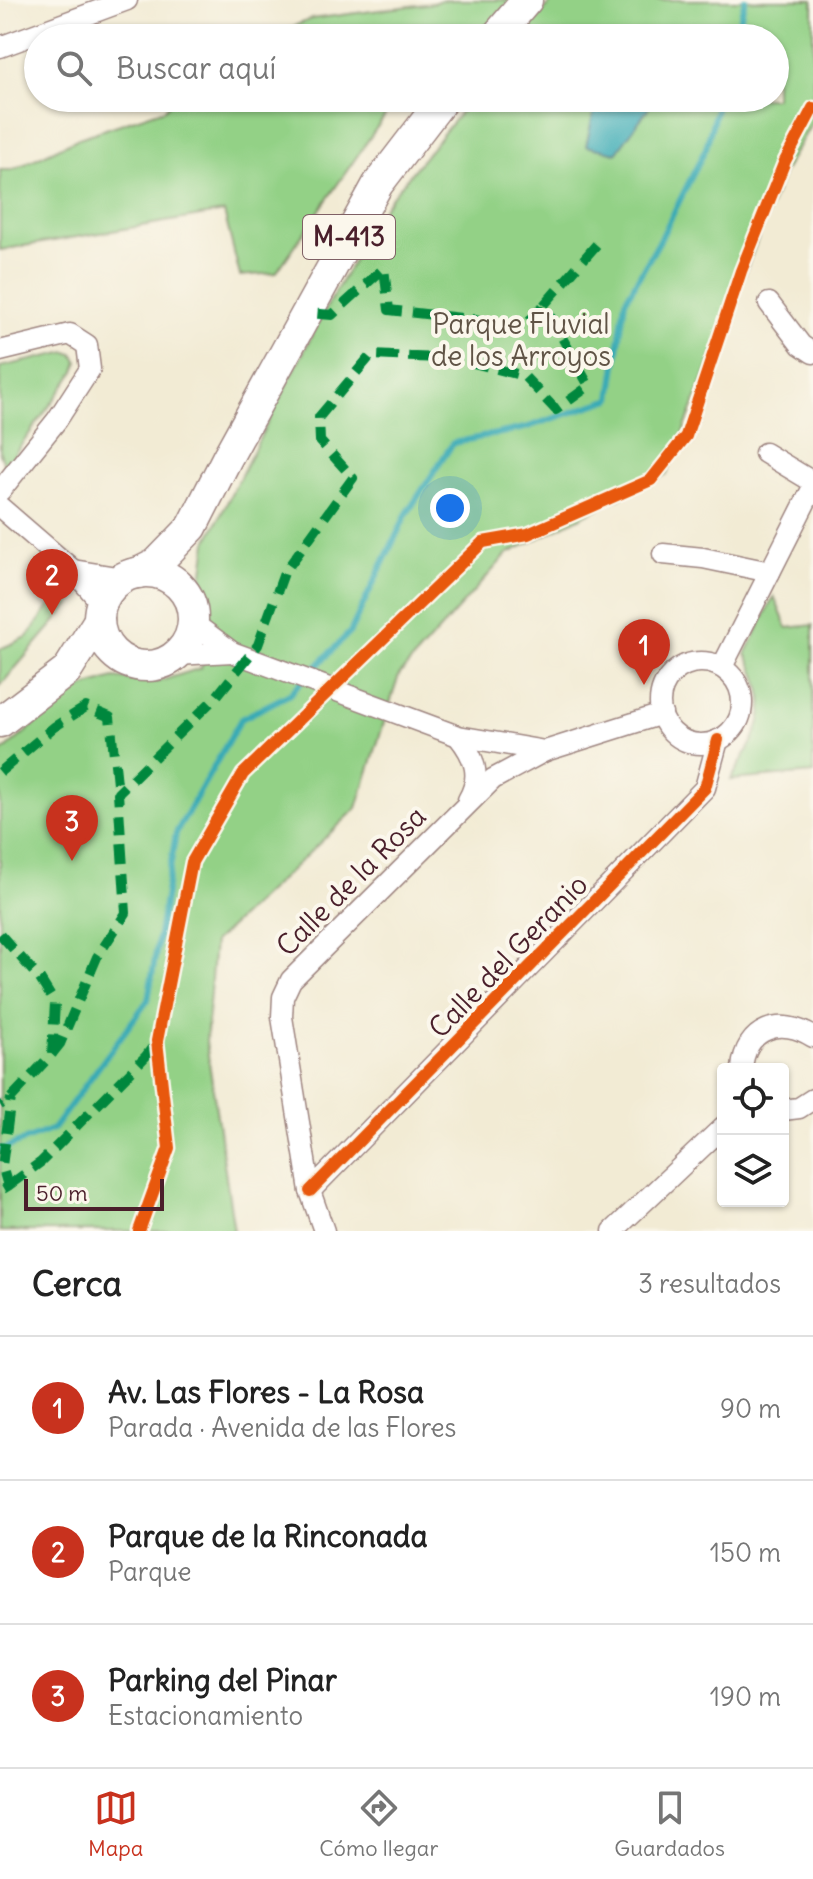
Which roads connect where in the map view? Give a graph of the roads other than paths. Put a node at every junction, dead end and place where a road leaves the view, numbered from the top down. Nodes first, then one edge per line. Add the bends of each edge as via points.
1 (127, 0) edge
2 (527, 0) edge
3 (62, 24) edge
4 (507, 24) edge
5 (24, 38) edge
6 (0, 47) edge
7 (433, 112) edge
8 (769, 303) dead end
9 (0, 351) edge
10 (813, 353) edge
11 (765, 453) dead end
12 (813, 484) edge
13 (0, 491) edge
14 (0, 507) edge
15 (192, 527) junction
16 (663, 554) dead end
17 (73, 570) junction
18 (770, 572) junction
19 (131, 576) junction
20 (189, 608) junction
21 (100, 612) junction
22 (232, 652) junction
23 (176, 655) junction
24 (146, 666) junction
25 (722, 667) junction
26 (67, 671) junction
27 (662, 714) junction
28 (0, 722) edge
29 (458, 736) junction
30 (718, 740) junction
31 (545, 751) junction
32 (466, 805) junction
33 (813, 1037) edge
34 (743, 1063) edge
35 (813, 1099) edge
36 (789, 1109) edge
37 (717, 1133) edge
38 (310, 1191) junction
39 (324, 1231) edge
40 (613, 1231) edge

1 - 3 street
2 - 4 main road
5 - 6 street
7 - 15 main road, M-413 via 378,184
8 - 10 street
9 - 13 street via 70,334 87,345 90,369
11 - 12 street
12 - 18 street
14 - 17 street
15 - 19 main road, M-413 via 156,564
15 - 20 main road, M-413 via 184,578
16 - 18 street
17 - 19 street
17 - 21 street
18 - 25 street
19 - 20 main road via 165,576
19 - 21 main road, M-413 via 114,585
20 - 22 street
20 - 23 main road, M-413 via 185,646
21 - 24 main road via 108,647 119,658
21 - 26 main road, M-413
22 - 23 street
22 - 29 street
23 - 24 main road
24 - 26 main road
25 - 27 street via 701,661 673,672 663,686
25 - 30 street via 741,697 738,719
26 - 28 main road, M-413
27 - 30 street via 676,735 688,742
27 - 31 street, Calle de la Rosa
29 - 31 street
29 - 32 street, Calle de la Rosa via 471,751 477,773
30 - 38 street, Calle del Geranio via 705,788
31 - 32 street, Calle de la Rosa via 493,779
32 - 38 street, Calle de la Rosa via 291,980 283,997
33 - 34 street via 800,1028 771,1027 753,1039
35 - 36 street
37 - 40 street
38 - 39 street

